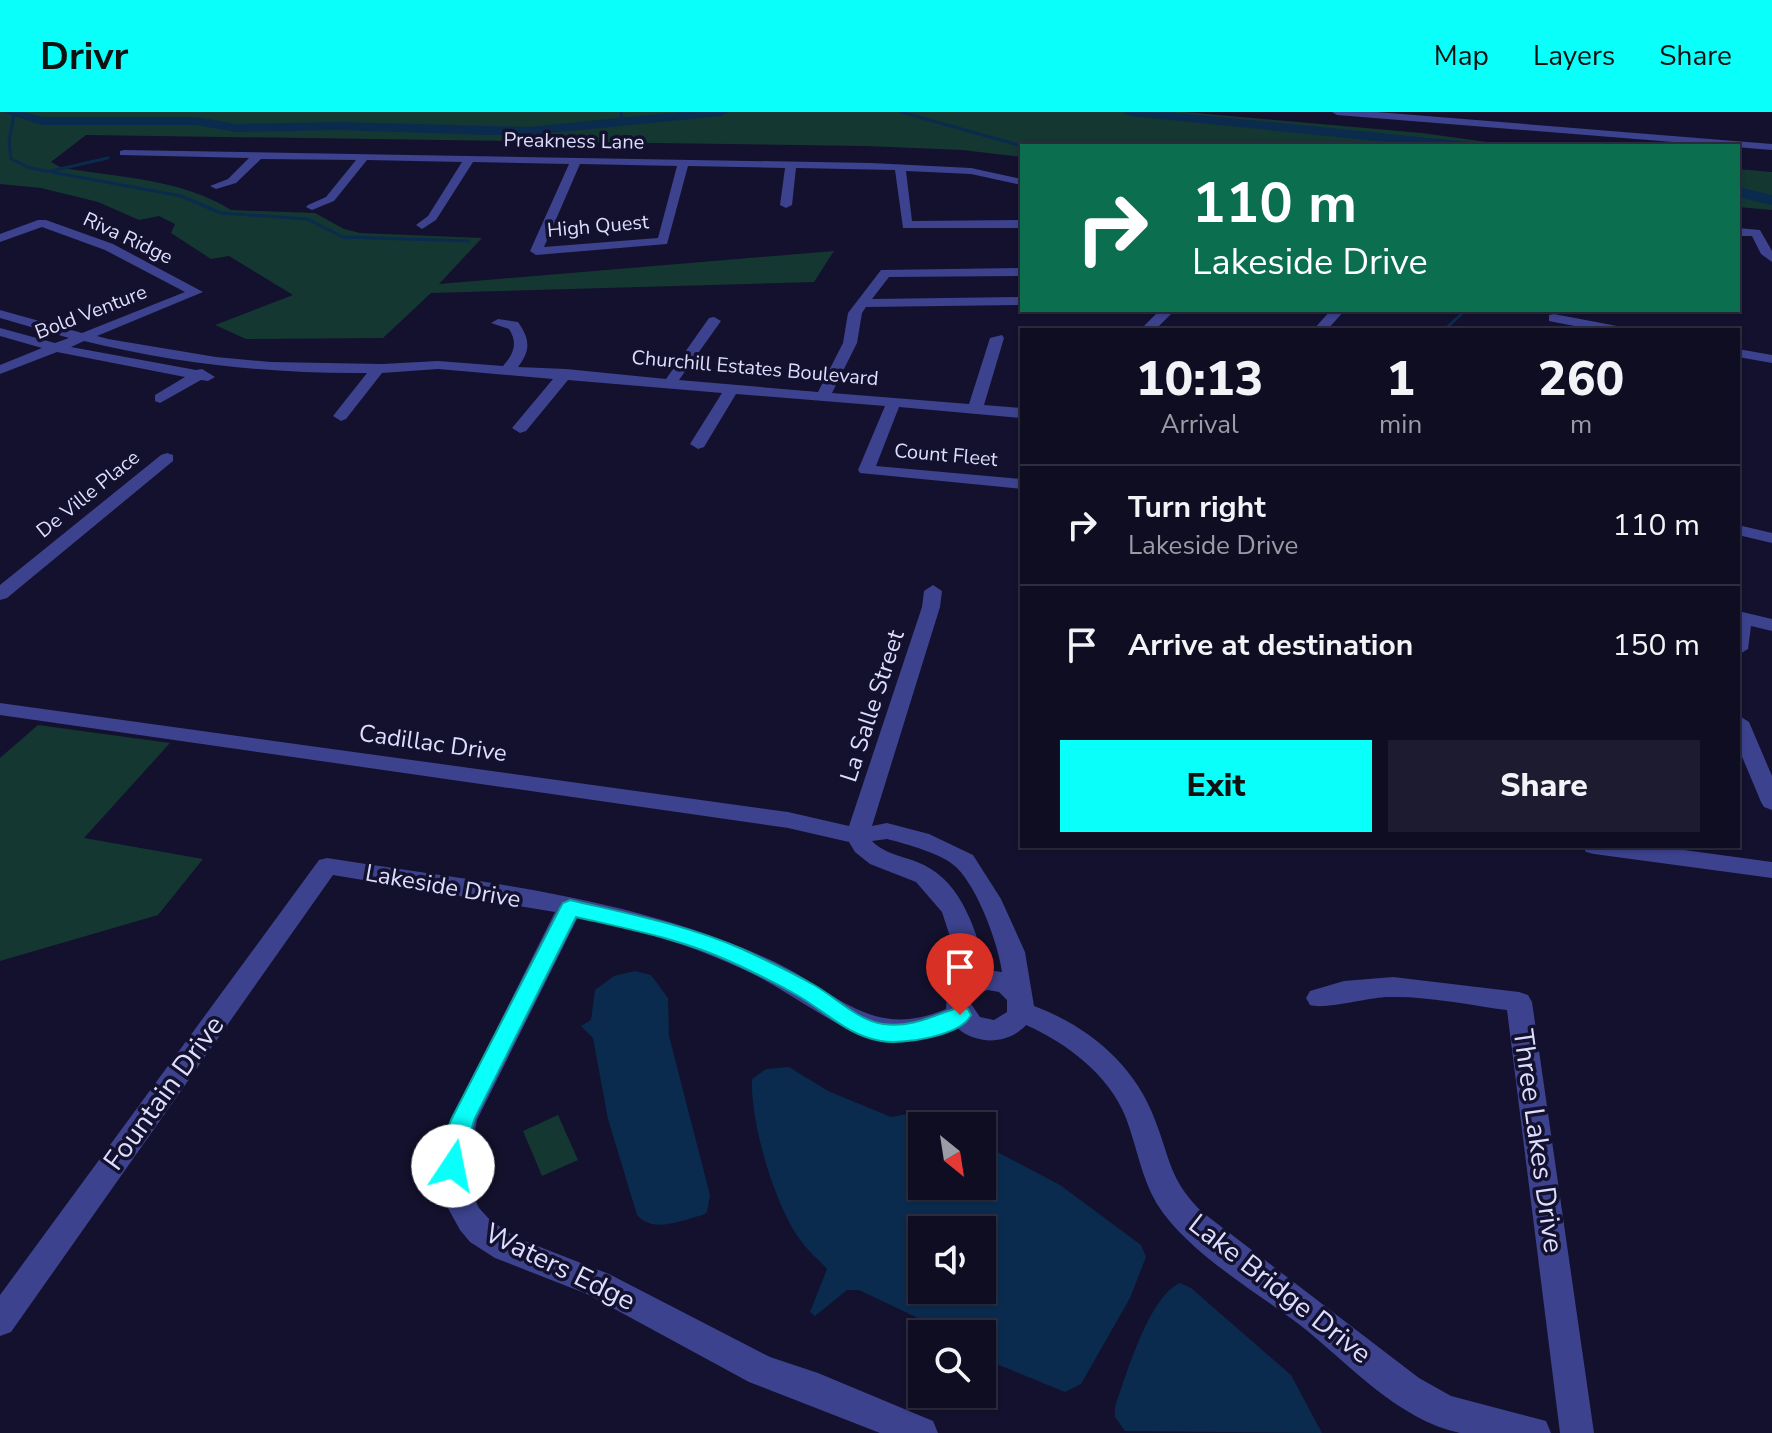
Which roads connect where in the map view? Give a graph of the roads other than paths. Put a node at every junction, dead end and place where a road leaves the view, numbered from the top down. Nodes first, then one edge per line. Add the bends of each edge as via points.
1 (1337, 112) edge
2 (1714, 144) edge
3 (1740, 146) edge
4 (1740, 147) edge
5 (1772, 147) edge
6 (124, 153) dead end
7 (261, 153) junction
8 (1772, 154) edge
9 (366, 155) junction
10 (471, 157) junction
11 (577, 159) junction
12 (684, 161) junction
13 (791, 164) junction
14 (900, 167) junction
15 (1020, 182) edge
16 (216, 186) dead end
17 (786, 205) dead end
18 (312, 207) dead end
19 (1020, 224) edge
20 (422, 225) dead end
21 (1740, 232) edge
22 (0, 238) edge
23 (1772, 258) edge
24 (1020, 272) edge
25 (196, 292) joint
26 (1020, 301) edge
27 (862, 303) junction
28 (1166, 312) edge
29 (1336, 312) edge
30 (0, 314) edge
31 (1552, 319) edge
32 (714, 321) dead end
33 (498, 323) dead end
34 (1149, 328) edge
35 (1322, 328) edge
36 (1605, 328) edge
37 (0, 332) edge
38 (82, 337) junction
39 (997, 338) dead end
40 (55, 347) junction
41 (1740, 353) edge
42 (1772, 359) edge
43 (215, 363) junction
44 (0, 370) edge
45 (507, 370) junction
46 (566, 373) junction
47 (199, 376) junction
48 (373, 376) junction
49 (226, 379) dead end
50 (267, 382) dead end
51 (671, 382) junction
52 (732, 388) junction
53 (823, 396) junction
54 (160, 398) dead end
55 (894, 402) junction
56 (975, 409) junction
57 (1020, 413) edge
58 (341, 416) dead end
59 (520, 428) dead end
60 (698, 444) dead end
61 (167, 458) dead end
62 (1020, 484) edge
63 (1740, 530) edge
64 (1772, 538) edge
65 (933, 591) dead end
66 (0, 594) edge
67 (1740, 617) edge
68 (1772, 625) edge
69 (0, 709) edge
70 (1740, 727) edge
71 (1772, 802) edge
72 (857, 836) junction
73 (937, 847) junction
74 (1609, 848) edge
75 (327, 866) joint
76 (1772, 870) edge
77 (915, 871) junction
78 (570, 908) junction
79 (995, 914) junction
80 (960, 920) junction
81 (977, 981) junction
82 (1319, 998) dead end
83 (1019, 1001) junction
84 (960, 1015) junction
85 (0, 1321) edge
86 (921, 1433) edge
87 (1534, 1433) edge
88 (1577, 1433) edge

1 - 2 street
3 - 5 street
4 - 8 street
6 - 7 street, Preakness Lane
7 - 9 street, Preakness Lane
7 - 16 street via 232,181
9 - 10 street, Preakness Lane
9 - 18 street via 330,199
10 - 11 street, Preakness Lane
10 - 20 street via 432,218
11 - 12 street, Preakness Lane
11 - 12 street, High Quest via 536,251 663,241
12 - 13 street, Preakness Lane
13 - 14 street, Preakness Lane
13 - 17 street
14 - 15 street, Preakness Lane via 971,171
14 - 19 street via 907,225
21 - 23 street via 1756,233
22 - 25 street, Riva Ridge via 42,223 109,247
24 - 27 street via 885,273
25 - 38 street, Bold Venture
26 - 27 street
27 - 53 street via 850,343
28 - 34 street
29 - 35 street
30 - 38 street, Churchill Estates Boulevard
31 - 36 street
32 - 51 street
33 - 45 street via 513,325 522,339 521,353
37 - 40 street
38 - 40 street, Bold Venture
38 - 43 street, Churchill Estates Boulevard
39 - 56 street
40 - 44 street, Bold Venture
40 - 47 street
41 - 42 street
43 - 47 street
43 - 48 street, Churchill Estates Boulevard
45 - 46 street, Churchill Estates Boulevard
45 - 48 street, Churchill Estates Boulevard
46 - 51 street, Churchill Estates Boulevard
46 - 59 street
47 - 49 street
47 - 54 street
48 - 50 street, Churchill Estates Boulevard
48 - 58 street
51 - 52 street, Churchill Estates Boulevard
52 - 53 street, Churchill Estates Boulevard
52 - 60 street
53 - 55 street, Churchill Estates Boulevard
55 - 56 street, Churchill Estates Boulevard
55 - 62 street, Count Fleet via 866,470
56 - 57 street, Churchill Estates Boulevard
61 - 66 street, De Ville Place
63 - 64 street
65 - 72 street, La Salle Street
67 - 68 street
69 - 72 street, Cadillac Drive via 788,820
70 - 71 street
72 - 73 street via 887,831
72 - 77 street via 871,857
73 - 77 street
73 - 79 street via 965,861
74 - 76 street
75 - 78 street, Lakeside Drive
75 - 85 street, Fountain Drive
77 - 80 street via 947,897
78 - 84 street, Lakeside Drive via 685,935 736,955 808,991 854,1023 880,1032 931,1029
78 - 86 street, Waters Edge via 463,1120 453,1150 452,1182 466,1214 481,1233 641,1305 714,1347
79 - 80 street
79 - 83 street via 1012,952
80 - 81 street
81 - 83 street via 998,981
81 - 84 street via 957,998
82 - 88 street, Three Lakes Drive via 1352,988 1391,986 1519,1002
83 - 84 street via 1013,1023 994,1030 974,1027
83 - 87 street, Lake Bridge Drive via 1112,1073 1140,1115 1150,1155 1174,1204 1205,1233 1392,1377 1441,1408

